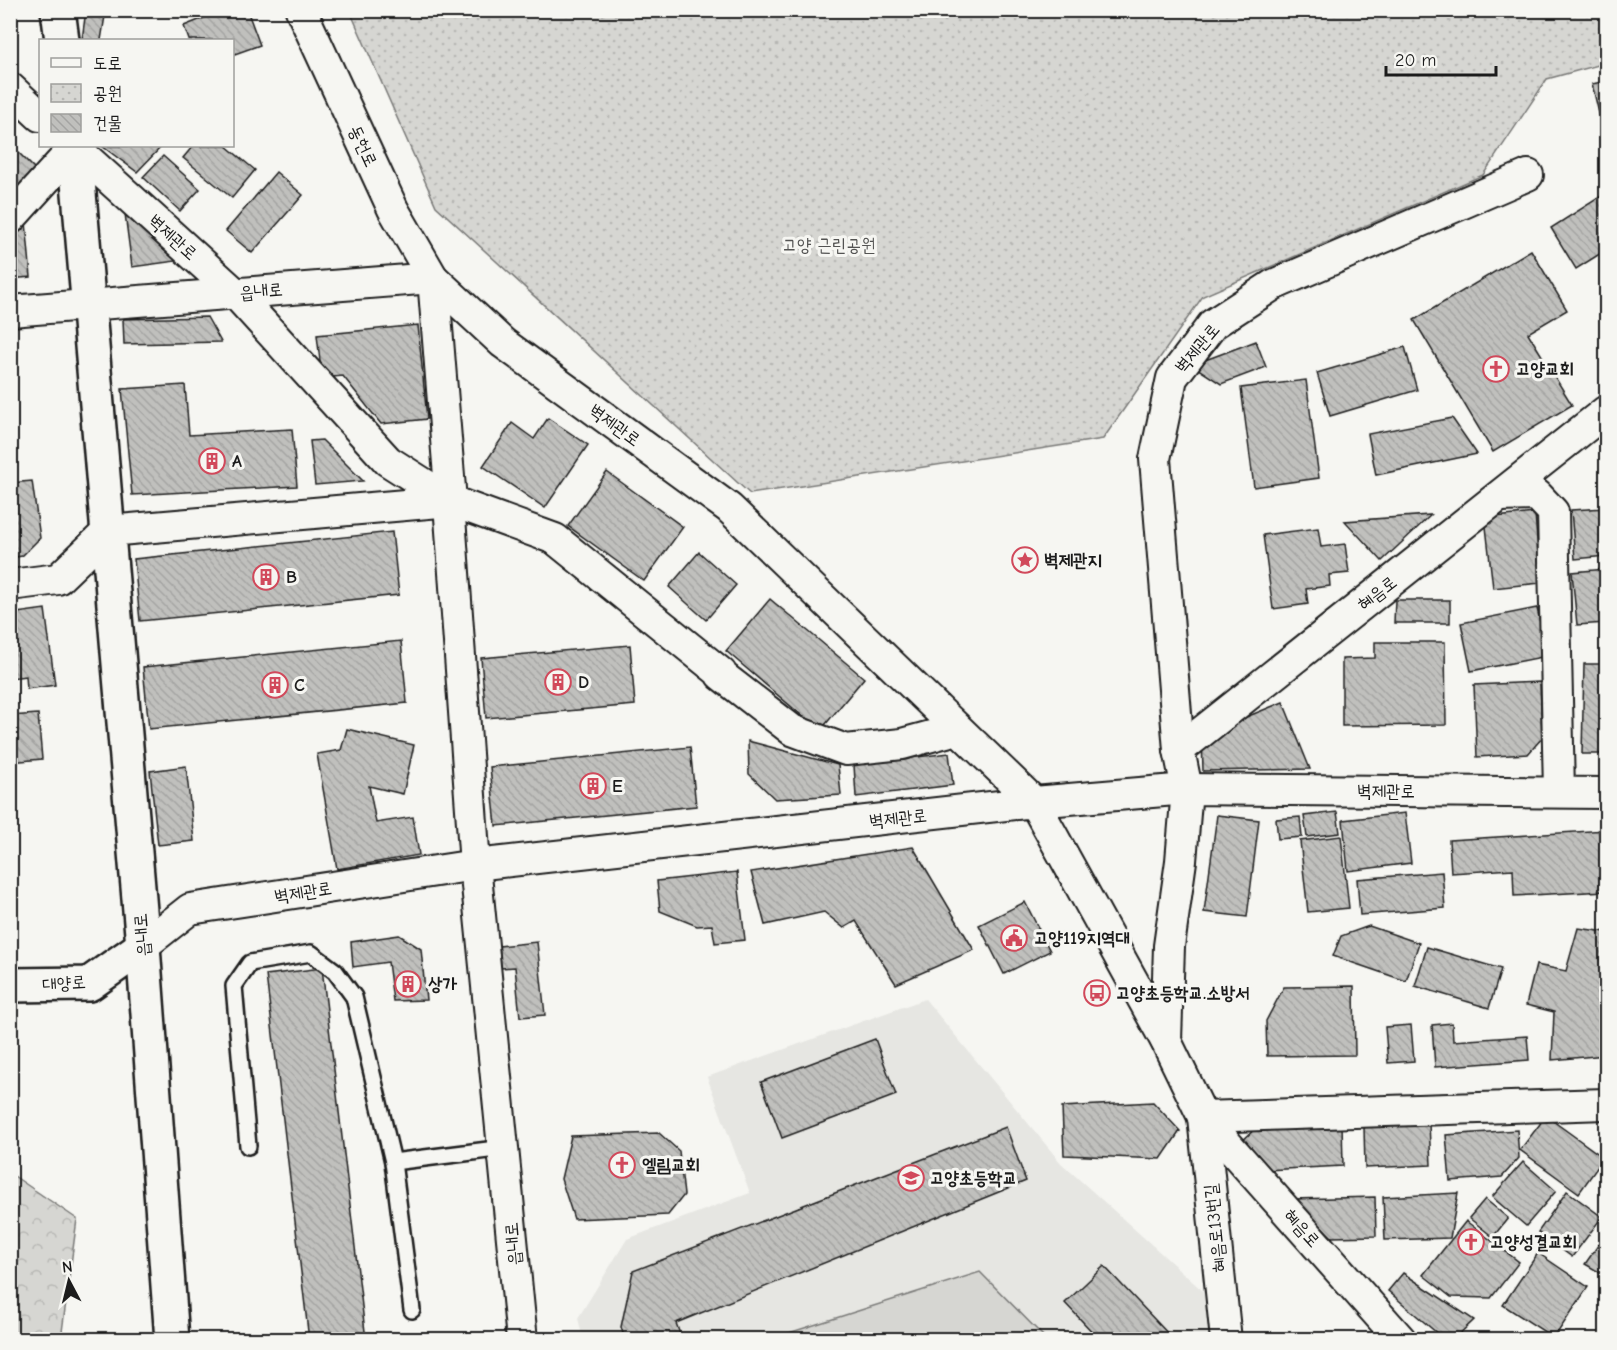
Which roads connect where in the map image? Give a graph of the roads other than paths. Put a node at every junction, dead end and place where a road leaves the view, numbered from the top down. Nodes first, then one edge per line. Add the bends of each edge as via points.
1 (58, 10) edge
2 (301, 10) edge
3 (62, 39) edge
4 (10, 88) edge
5 (39, 115) edge
6 (74, 147) edge
7 (75, 147) edge
8 (76, 147) edge
9 (1528, 175) dead end
10 (10, 219) edge
11 (433, 278) junction
12 (235, 294) junction
13 (89, 305) junction
14 (10, 311) edge
15 (1606, 411) edge
16 (1500, 496) junction
17 (451, 501) junction
18 (108, 531) junction
19 (10, 585) edge
20 (957, 729) junction
21 (1179, 750) junction
22 (1187, 789) junction
23 (1559, 792) junction
24 (1606, 793) edge
25 (1034, 802) junction
26 (476, 865) junction
27 (143, 946) junction
28 (10, 985) edge
29 (1166, 1041) junction
30 (1606, 1104) edge
31 (1203, 1117) junction
32 (248, 1146) dead end
33 (504, 1148) junction
34 (393, 1162) junction
35 (412, 1310) dead end
36 (172, 1340) edge
37 (522, 1340) edge
38 (1226, 1340) edge
39 (1401, 1340) edge

1 - 3 street
2 - 11 street, 동헌로 via 393,210
4 - 5 street
6 - 10 street
7 - 13 street, 읍내로
8 - 12 street, 벽제관로
9 - 21 street, 벽제관로 via 1273,285 1213,324 1172,378 1155,459
11 - 12 street, 읍내로
11 - 17 street
11 - 20 street, 벽제관로 via 503,343 729,508
12 - 13 street, 읍내로
12 - 17 street, 벽제관로 via 388,461
13 - 14 street, 읍내로
13 - 18 street, 읍내로
15 - 16 street, 혜음로
16 - 21 street, 혜음로
16 - 23 street via 1537,495 1553,512
17 - 18 street
17 - 20 street, 벽제관로 via 555,539 792,730 846,750 902,744
17 - 26 street
18 - 19 street via 58,579
18 - 27 street, 읍내로
20 - 25 street, 벽제관로
21 - 22 street
22 - 23 street, 벽제관로
22 - 25 street, 벽제관로
22 - 29 street via 1168,946
23 - 24 street, 벽제관로
25 - 26 street, 벽제관로
25 - 29 street, 벽제관로
26 - 27 street, 벽제관로 via 190,909
26 - 33 street
27 - 28 street, 대양로 via 89,984
27 - 36 street, 읍내로
29 - 31 street, 벽제관로
30 - 31 street
31 - 38 street, 혜음로13번길
31 - 39 street, 혜음로
32 - 34 lane via 234,986 250,963 311,953 335,971 354,998
33 - 34 lane
33 - 37 street, 읍내로
34 - 35 lane

